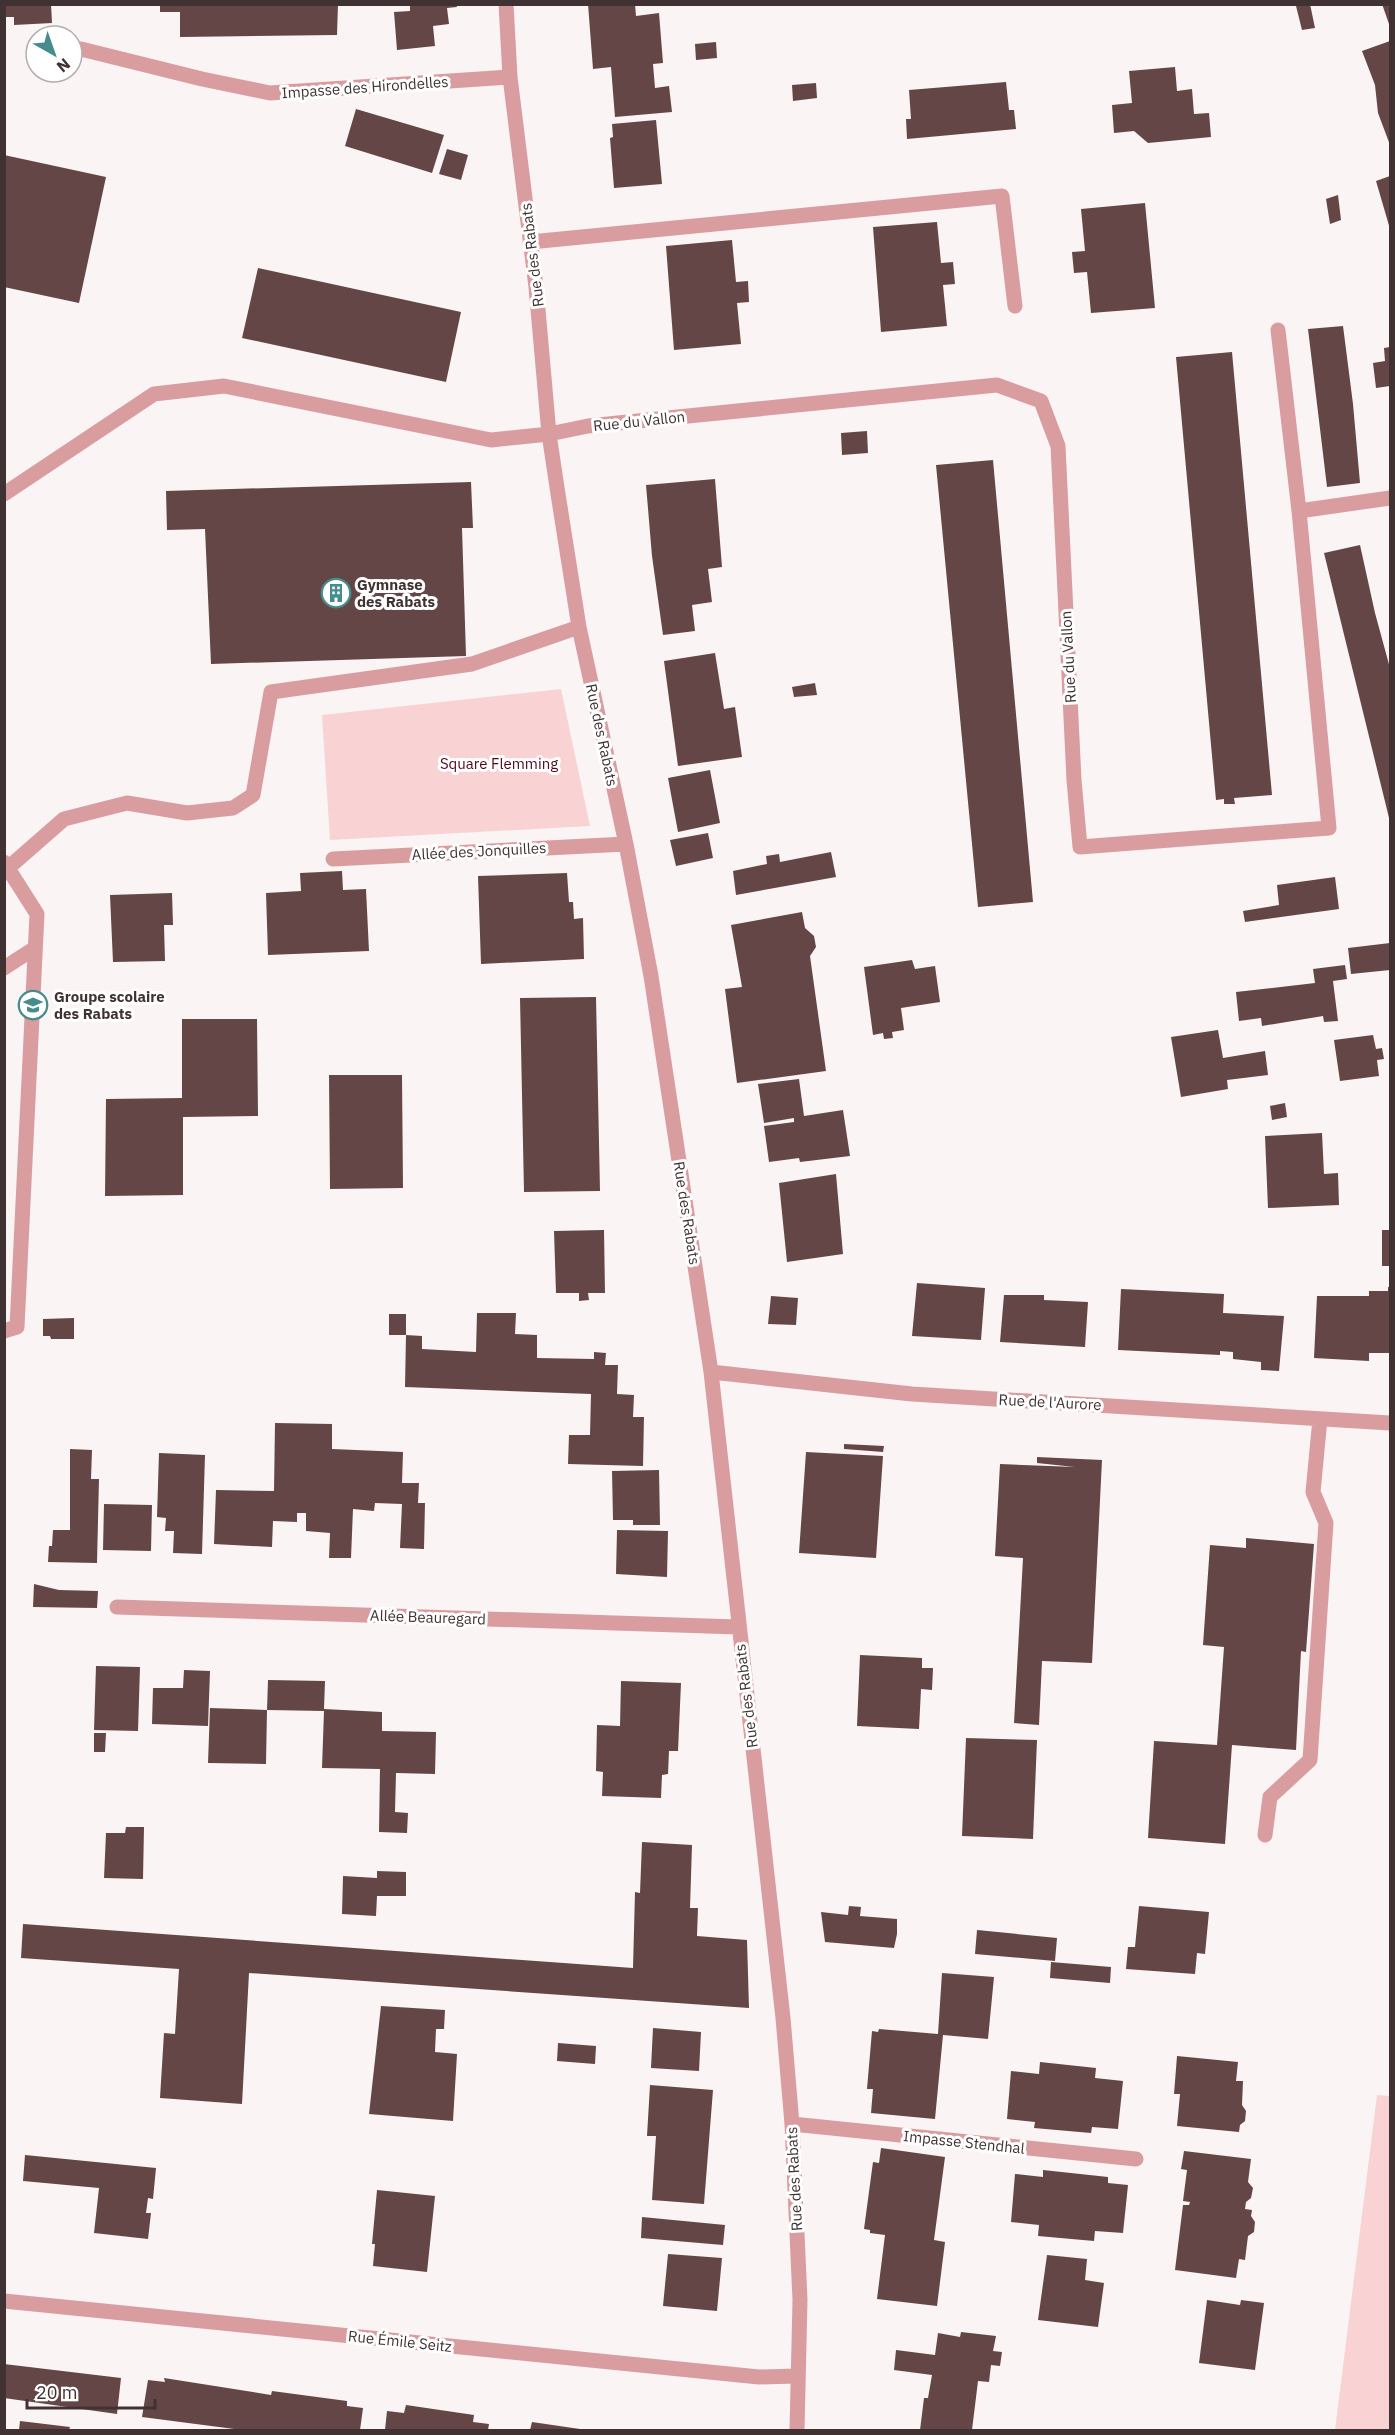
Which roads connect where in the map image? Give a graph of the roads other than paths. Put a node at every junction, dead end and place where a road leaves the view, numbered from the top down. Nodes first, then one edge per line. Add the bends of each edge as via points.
1 (506, 4) edge
2 (84, 50) edge
3 (510, 77) junction
4 (530, 242) junction
5 (1015, 306) dead end
6 (1278, 330) dead end
7 (549, 434) junction
8 (4, 494) edge
9 (1390, 498) edge
10 (1299, 511) junction
11 (579, 627) junction
12 (626, 844) junction
13 (333, 859) dead end
14 (6, 865) edge
15 (34, 948) junction
16 (4, 968) edge
17 (4, 1331) edge
18 (711, 1372) junction
19 (1320, 1419) junction
20 (1390, 1423) edge
21 (117, 1607) dead end
22 (738, 1627) junction
23 (1265, 1835) dead end
24 (792, 2124) junction
25 (1136, 2159) dead end
26 (4, 2301) edge
27 (796, 2376) junction
28 (797, 2430) edge

1 - 3 street, Rue des Rabats
2 - 3 street, Impasse des Hirondelles via 270,93
3 - 4 street, Rue des Rabats
4 - 5 street via 1002,196
4 - 7 street, Rue des Rabats
6 - 10 street, Rue du Vallon
7 - 8 street via 491,440 224,387 154,394
7 - 10 street, Rue du Vallon via 588,426 997,385 1041,401 1058,446 1080,846 1329,828
7 - 11 street, Rue des Rabats
9 - 10 street
11 - 12 street, Rue des Rabats
11 - 14 street via 472,664 271,692 253,795 233,808 187,813 127,803 64,819
12 - 13 street, Allée des Jonquilles
12 - 18 street, Rue des Rabats via 651,976
14 - 15 street via 37,914
15 - 16 street
15 - 17 street via 17,1327
18 - 19 street, Rue de l'Aurore via 912,1394
18 - 22 street, Rue des Rabats
19 - 20 street, Rue de l'Aurore
19 - 23 street via 1313,1492 1326,1523 1310,1760 1270,1797
21 - 22 street, Allée Beauregard
22 - 24 street, Rue des Rabats
24 - 25 street, Impasse Stendhal
24 - 27 street, Rue des Rabats via 800,2300
26 - 27 street, Rue Émile Seitz via 759,2377
27 - 28 street, Rue des Rabats

